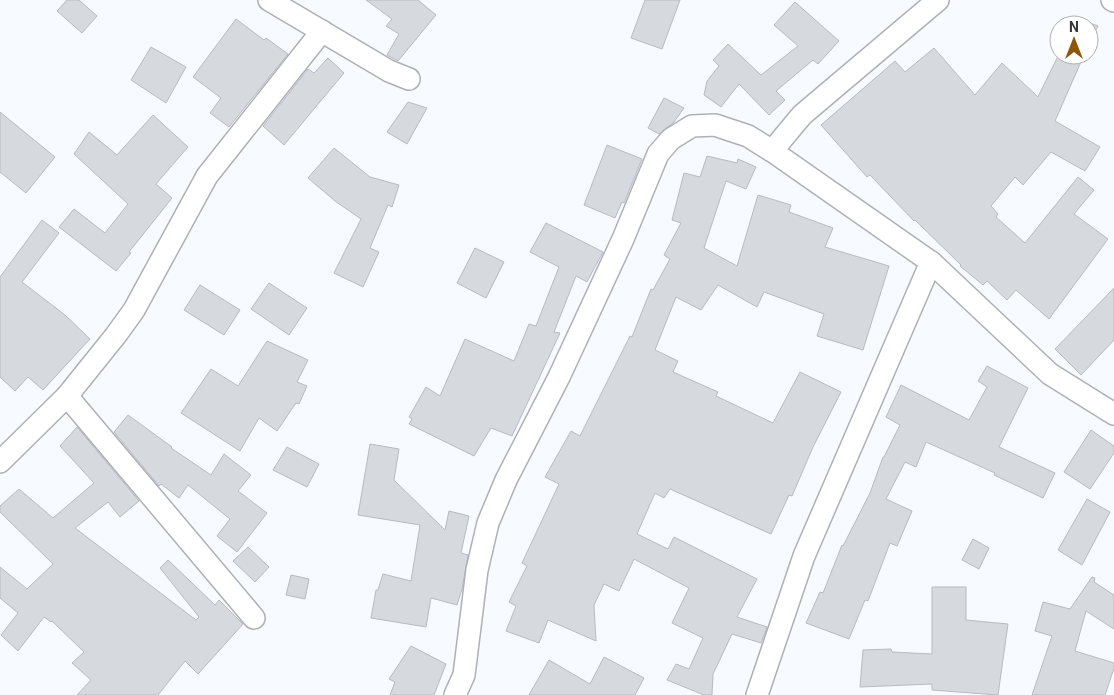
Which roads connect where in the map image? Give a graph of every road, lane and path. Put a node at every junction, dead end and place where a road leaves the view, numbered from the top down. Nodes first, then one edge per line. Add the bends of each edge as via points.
1 (269, 0) edge
2 (938, 0) edge
3 (322, 31) junction
4 (409, 79) dead end
5 (772, 151) junction
6 (931, 262) junction
7 (67, 396) junction
8 (1114, 414) edge
9 (0, 462) edge
10 (254, 618) dead end
11 (455, 695) edge
12 (757, 695) edge

1 - 3 street
2 - 5 street via 802,115
3 - 4 street via 389,71
3 - 7 street via 207,176 134,310
5 - 6 street
5 - 11 street via 748,136 715,125 692,126 671,140 658,154 623,239 488,523 477,570 464,675
6 - 8 street via 1050,374
6 - 12 street via 804,556
7 - 9 street
7 - 10 street

